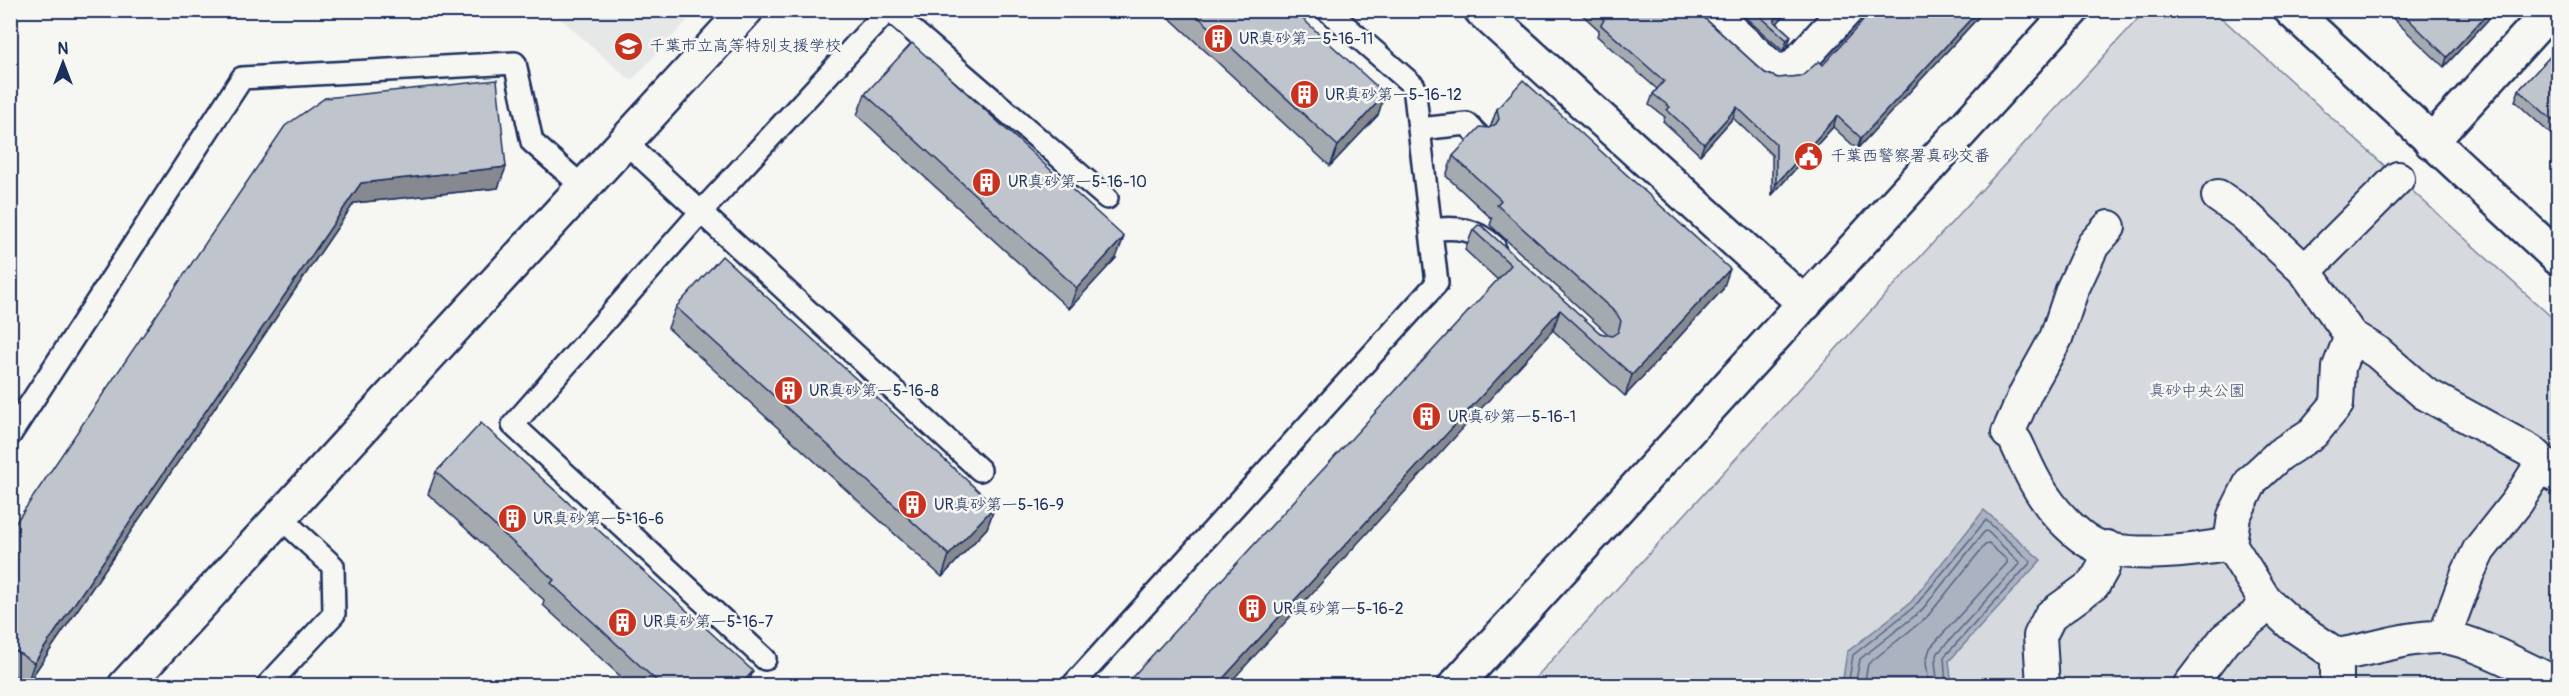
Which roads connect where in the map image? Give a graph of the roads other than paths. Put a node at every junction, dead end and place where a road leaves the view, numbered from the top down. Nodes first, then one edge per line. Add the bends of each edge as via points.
1 (746, 10) edge
2 (888, 10) edge
3 (1327, 10) edge
4 (1481, 10) edge
5 (1708, 10) edge
6 (1846, 10) edge
7 (2072, 10) edge
8 (2291, 10) edge
9 (2552, 10) edge
10 (2559, 16) edge
11 (1419, 129) junction
12 (1479, 136) edge
13 (625, 142) junction
14 (2431, 142) junction
15 (2398, 178) dead end
16 (583, 187) junction
17 (2218, 196) dead end
18 (1107, 198) dead end
19 (700, 213) junction
20 (2109, 227) dead end
21 (1431, 230) junction
22 (1507, 257) edge
23 (2559, 258) edge
24 (2305, 271) junction
25 (1805, 304) junction
26 (2351, 336) junction
27 (10, 435) edge
28 (980, 470) dead end
29 (2550, 470) edge
30 (280, 518) junction
31 (2230, 544) junction
32 (2107, 547) junction
33 (2265, 600) junction
34 (2444, 637) junction
35 (765, 659) dead end
36 (2337, 670) edge
37 (2559, 684) edge
38 (125, 686) edge
39 (267, 686) edge
40 (1072, 686) edge
41 (1455, 686) edge
42 (2043, 686) edge
43 (2189, 686) edge

1 - 13 street
2 - 18 lane
2 - 19 lane
3 - 11 lane via 1414,86
4 - 25 street
5 - 6 street via 1774,70 1791,70
7 - 25 street
8 - 14 street
9 - 10 street
9 - 14 street
11 - 12 lane via 1467,124
11 - 21 lane
13 - 16 street
13 - 19 lane
14 - 23 street
15 - 24 street
16 - 27 lane via 532,142 515,63 243,78
16 - 30 street
17 - 24 street via 2244,214
19 - 28 lane
19 - 35 lane via 513,425
20 - 32 street via 2093,245 2072,290 2056,338 2026,392 2012,438 2044,498 2062,519 2092,544
21 - 22 lane via 1449,227 1481,234
21 - 40 lane via 1437,283
24 - 26 street
25 - 41 street
26 - 29 street via 2377,352 2424,393 2530,452
26 - 31 street via 2339,367 2337,404 2313,433 2279,455 2253,480 2234,516
29 - 34 street via 2479,550
30 - 38 street
30 - 39 lane via 333,566 334,614
31 - 32 street via 2132,553
31 - 33 street
32 - 42 street via 2103,568 2094,584 2050,616 2040,636
33 - 36 street
33 - 43 street via 2256,615 2225,639
34 - 36 street via 2409,641
34 - 37 street

